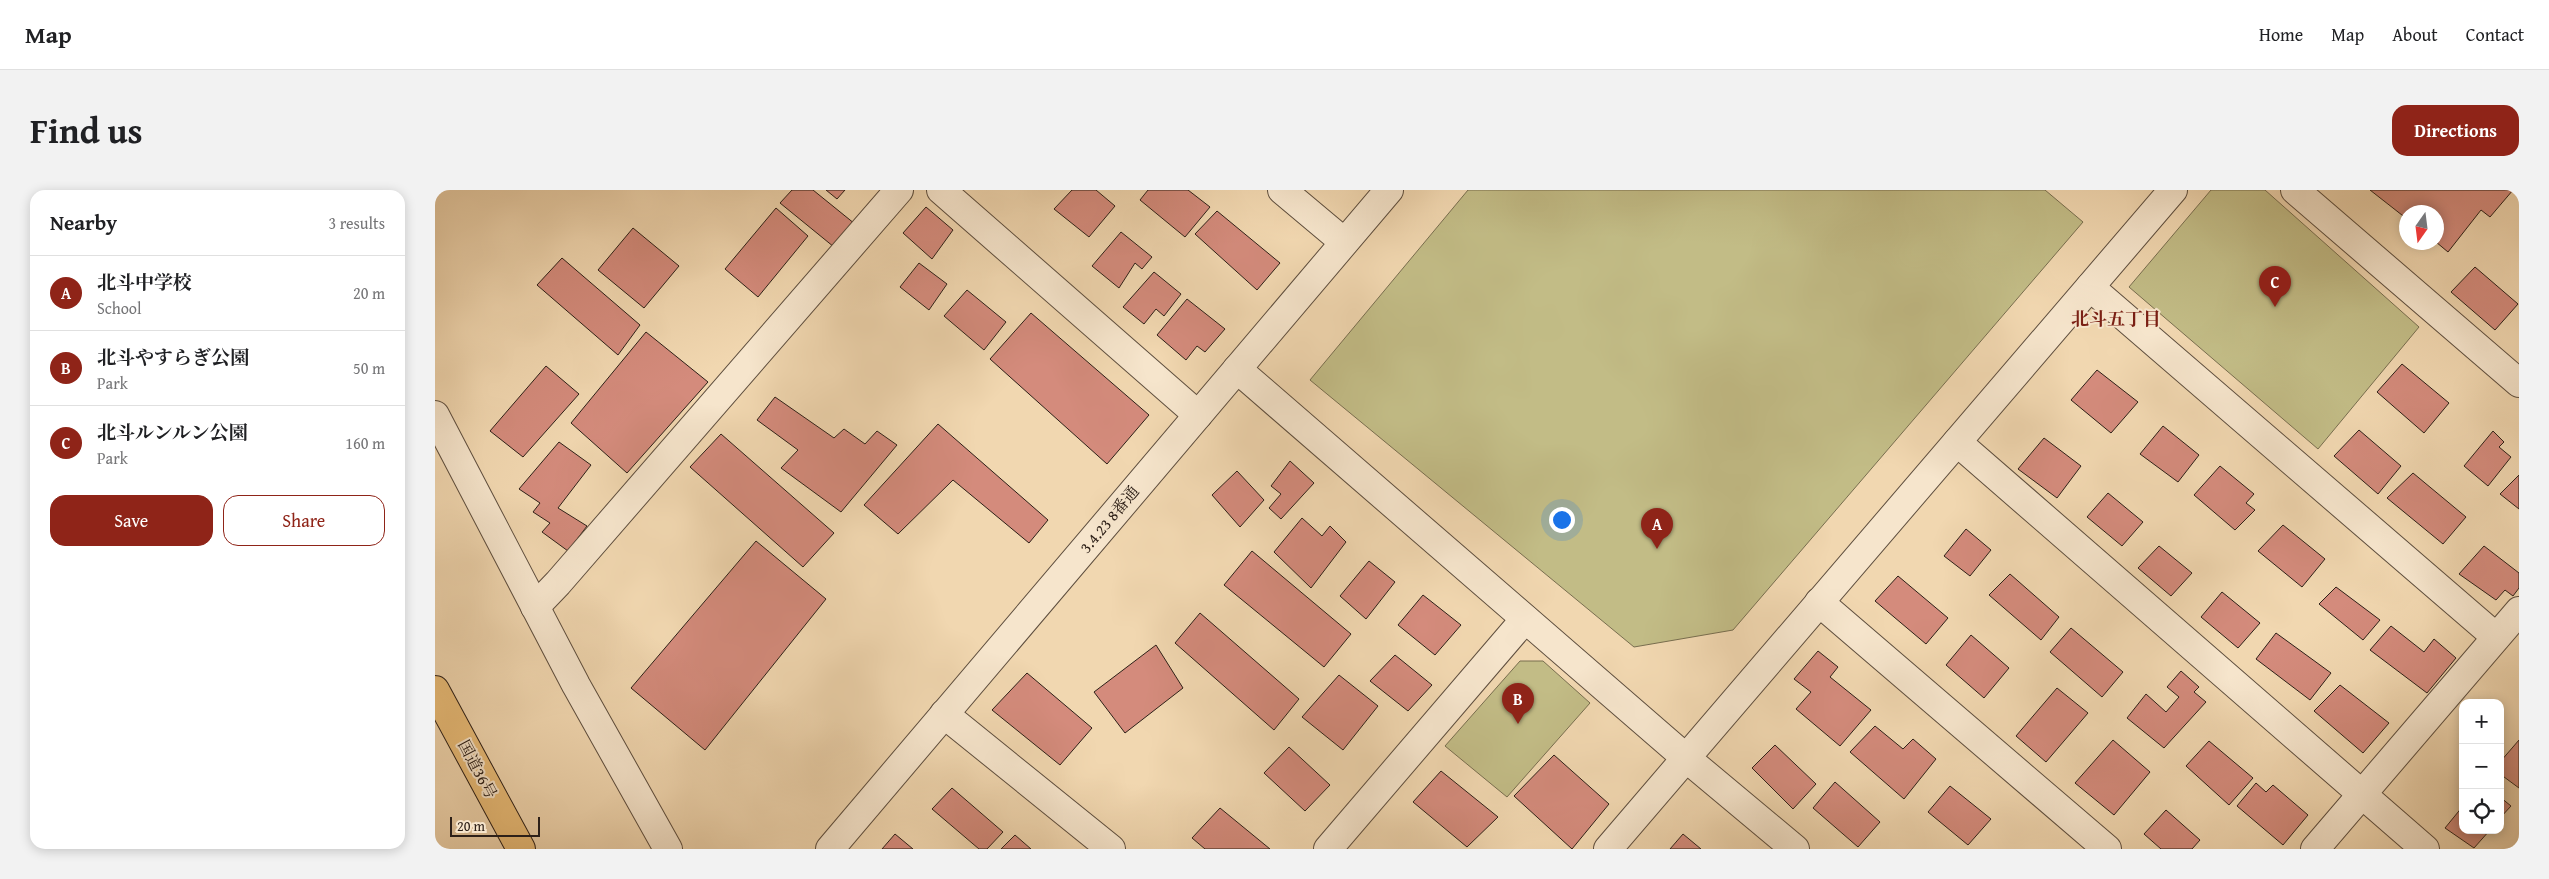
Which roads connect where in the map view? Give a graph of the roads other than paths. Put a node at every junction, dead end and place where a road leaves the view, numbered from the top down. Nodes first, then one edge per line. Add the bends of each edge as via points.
1 (899, 190) edge
2 (941, 190) edge
3 (1282, 190) edge
4 (1389, 190) edge
5 (2173, 190) edge
6 (2295, 190) edge
7 (1344, 242) junction
8 (2090, 287) junction
9 (1237, 369) junction
10 (2519, 383) edge
11 (1198, 414) junction
12 (435, 415) edge
13 (1957, 442) junction
14 (1819, 602) junction
15 (535, 607) junction
16 (2519, 611) edge
17 (1525, 619) junction
18 (2496, 637) junction
19 (435, 690) edge
20 (944, 714) junction
21 (1686, 758) junction
22 (2361, 796) junction
23 (521, 849) edge
24 (668, 849) edge
25 (830, 849) edge
26 (1111, 849) edge
27 (1328, 849) edge
28 (1607, 849) edge
29 (1795, 849) edge
30 (2107, 849) edge
31 (2315, 849) edge
32 (2425, 849) edge

1 - 15 street
2 - 11 street
3 - 7 street
4 - 7 street, 3.4.23 8番通
5 - 8 street
6 - 10 street
7 - 9 street, 3.4.23 8番通
8 - 13 street
8 - 18 street
9 - 11 street, 3.4.23 8番通
9 - 17 street
11 - 20 street, 3.4.23 8番通
12 - 15 street
13 - 14 street
13 - 22 street
14 - 21 street
14 - 30 street
15 - 24 street
16 - 18 street
17 - 21 street
17 - 27 street
18 - 22 street
19 - 23 highway, 国道36号
20 - 25 street, 3.4.23 8番通
20 - 26 street
21 - 28 street
21 - 29 street
22 - 31 street
22 - 32 street

